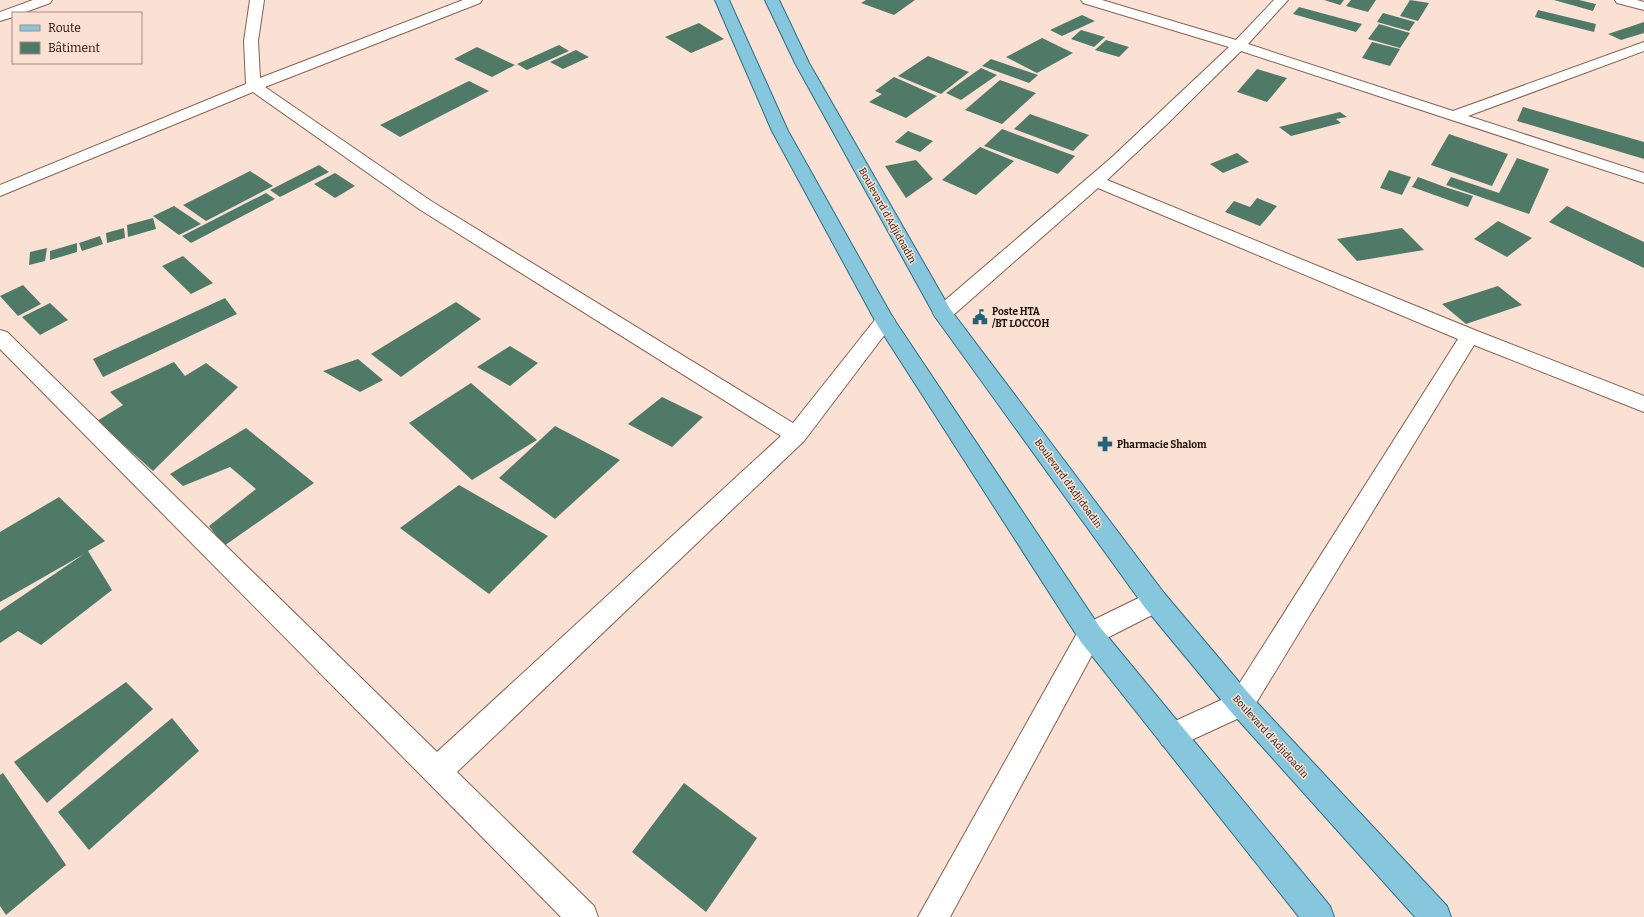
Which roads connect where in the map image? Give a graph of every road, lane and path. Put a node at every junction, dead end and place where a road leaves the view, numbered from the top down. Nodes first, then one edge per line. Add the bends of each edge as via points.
1 (45, 0) edge
2 (257, 0) edge
3 (475, 0) edge
4 (722, 0) edge
5 (772, 0) edge
6 (1088, 0) edge
7 (1281, 0) edge
8 (1622, 0) edge
9 (1644, 6) edge
10 (12, 12) edge
11 (13, 12) edge
12 (0, 17) edge
13 (1240, 46) junction
14 (1644, 46) edge
15 (253, 85) junction
16 (1453, 116) junction
17 (1644, 178) edge
18 (1096, 181) junction
19 (0, 191) edge
20 (943, 313) junction
21 (885, 321) junction
22 (1470, 336) junction
23 (0, 337) edge
24 (1644, 404) edge
25 (796, 435) junction
26 (1155, 601) junction
27 (1090, 634) junction
28 (1241, 704) junction
29 (1172, 736) junction
30 (436, 772) junction
31 (583, 917) edge
32 (933, 917) edge
33 (1319, 917) edge
34 (1436, 917) edge

1 - 11 street
2 - 15 street via 251,41
3 - 15 street
4 - 21 main road via 780,131
5 - 20 main road, Boulevard d'Adjidoadin via 802,63
6 - 13 street
7 - 13 street
8 - 9 street
10 - 12 street
13 - 16 street
13 - 18 street
14 - 16 street
15 - 19 street
15 - 25 street via 426,205
16 - 17 street
18 - 20 street
18 - 22 street
20 - 26 main road, Boulevard d'Adjidoadin
21 - 25 street
21 - 27 main road
22 - 24 street
22 - 28 street
23 - 30 street
25 - 30 street
26 - 27 street
26 - 28 main road, Boulevard d'Adjidoadin
27 - 29 main road
27 - 32 street
28 - 29 street
28 - 34 main road, Boulevard d'Adjidoadin
29 - 33 main road
30 - 31 street

